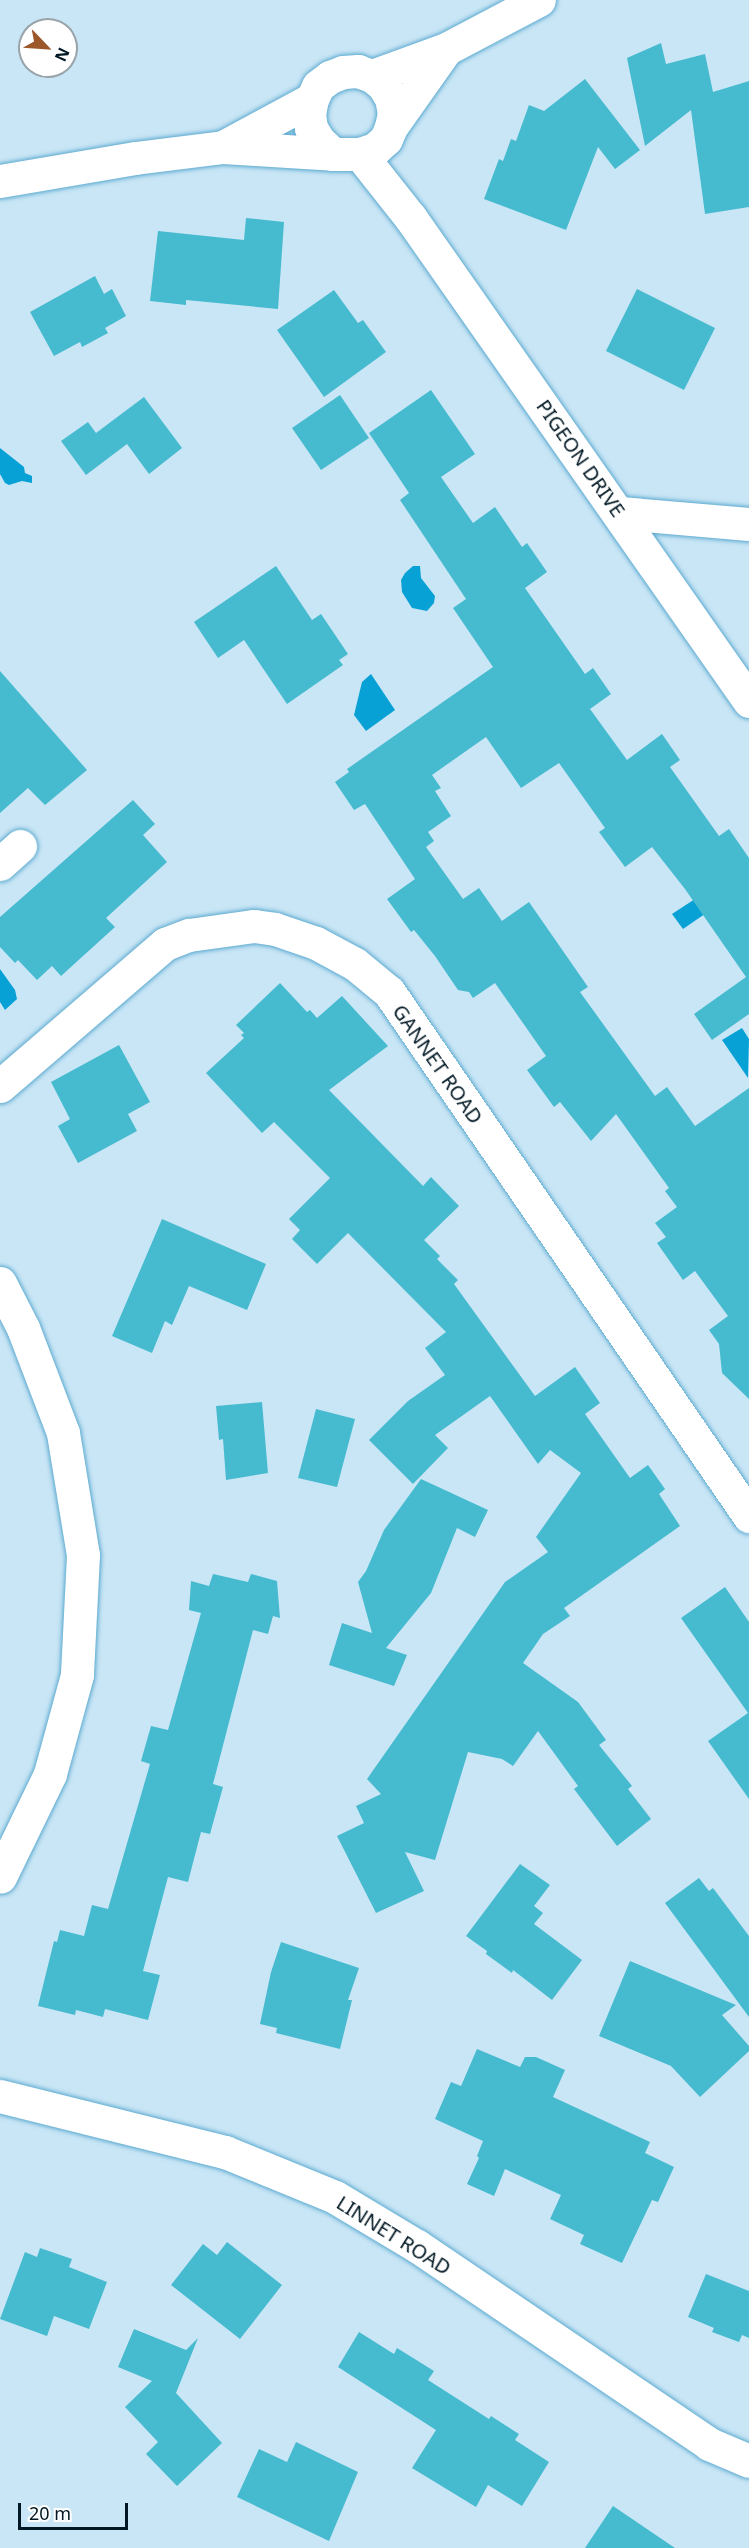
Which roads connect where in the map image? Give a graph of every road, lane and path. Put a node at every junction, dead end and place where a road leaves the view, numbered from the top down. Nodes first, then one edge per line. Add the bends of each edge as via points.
1 (539, 0) edge
2 (446, 49) junction
3 (372, 76) junction
4 (312, 99) junction
5 (368, 143) junction
6 (223, 147) junction
7 (0, 181) edge
8 (620, 513) junction
9 (749, 524) edge
10 (749, 701) edge
11 (0, 1086) edge
12 (0, 1283) edge
13 (749, 1516) edge
14 (0, 1877) edge
15 (0, 2096) edge
16 (749, 2461) edge

1 - 2 street
2 - 3 street
2 - 5 street
3 - 4 street via 358,71 336,74 318,86
3 - 5 street via 391,98 394,112
4 - 5 street, PIGEON DRIVE via 309,114 319,141
4 - 6 street
5 - 6 street
5 - 8 street, PIGEON DRIVE via 410,217
6 - 7 street
8 - 9 street
8 - 10 street, PIGEON DRIVE
11 - 13 street, GANNET ROAD via 165,944 189,935 254,926 275,929 355,964 388,992
12 - 14 street via 23,1328 63,1432 82,1555 77,1675 50,1774
15 - 16 street, LINNET ROAD via 225,2152 335,2197 417,2246 709,2444

